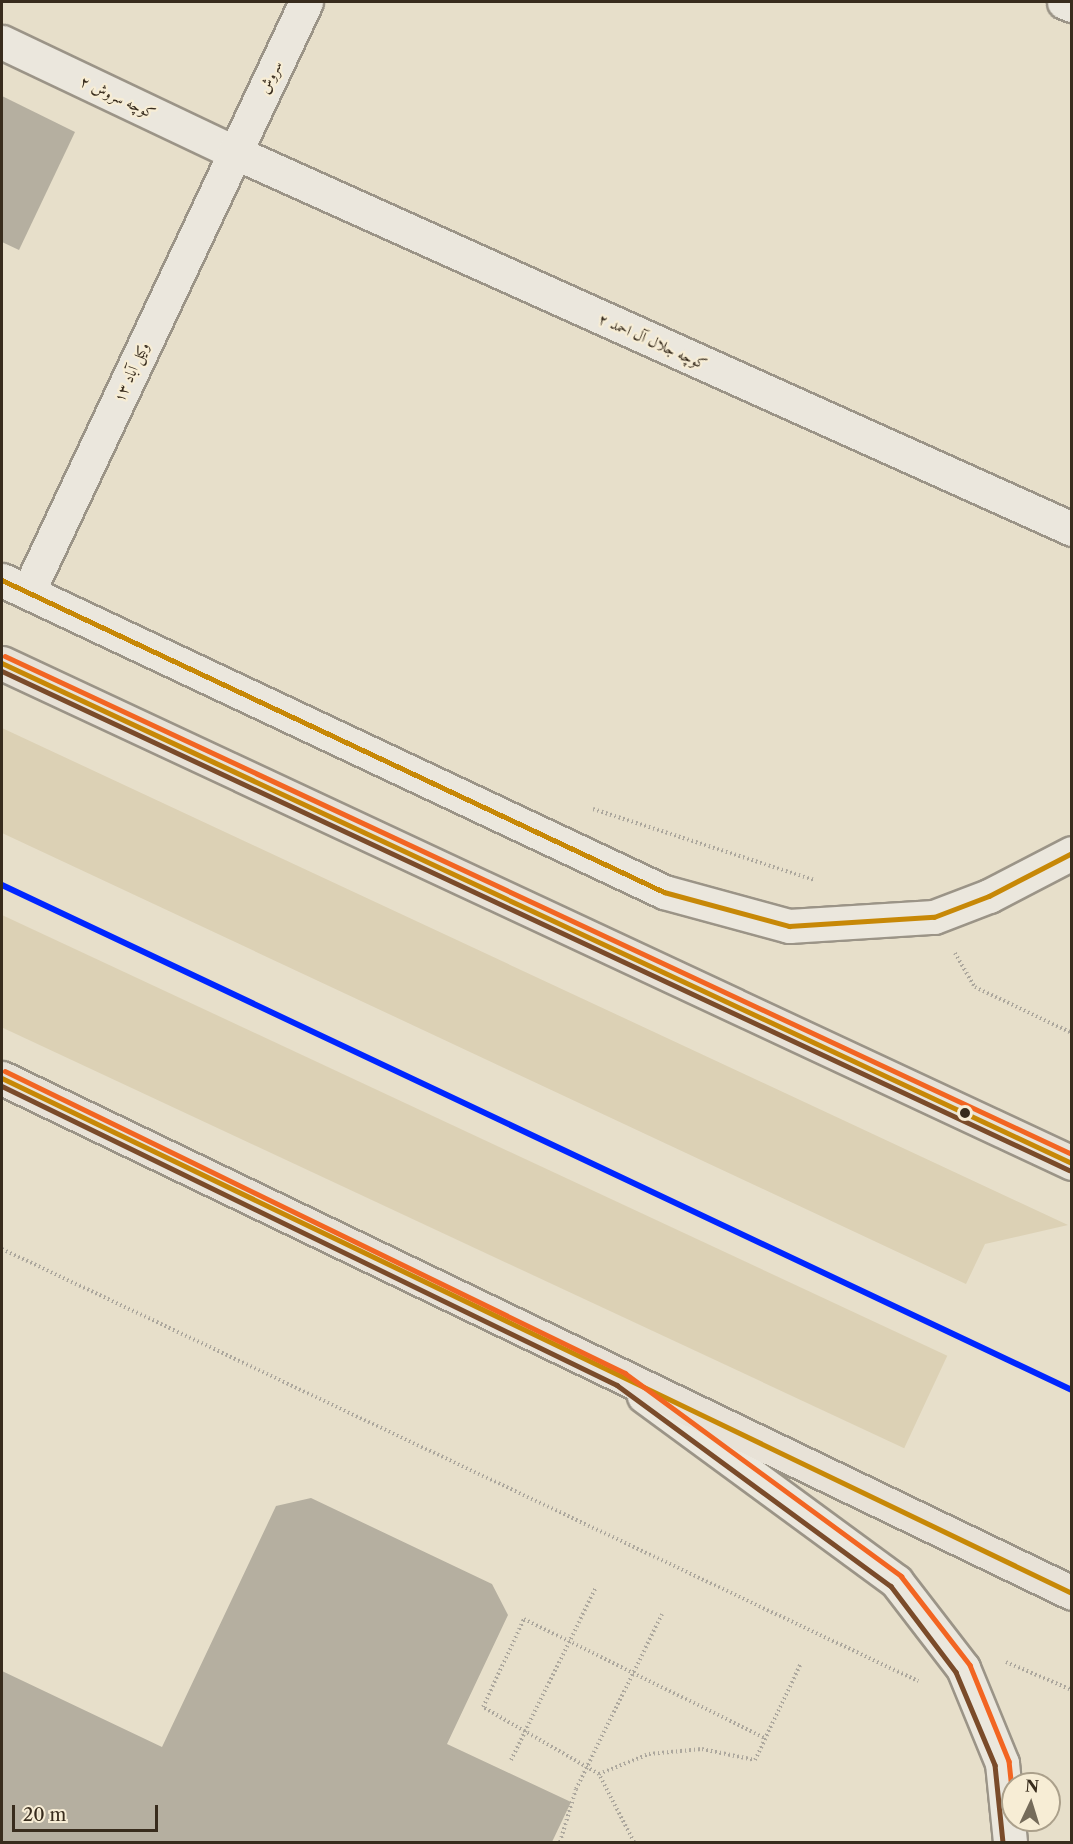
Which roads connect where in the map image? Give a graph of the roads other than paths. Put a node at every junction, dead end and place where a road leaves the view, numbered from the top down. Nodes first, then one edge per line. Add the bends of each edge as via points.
1 (306, 2) edge
2 (1064, 2) edge
3 (1071, 5) edge
4 (2, 42) edge
5 (234, 152) junction
6 (1071, 529) edge
7 (15, 586) edge
8 (2, 663) edge
9 (1071, 853) edge
10 (1071, 866) edge
11 (1071, 882) edge
12 (2, 1078) edge
13 (1071, 1163) edge
14 (621, 1379) junction
15 (1071, 1593) edge
16 (1010, 1842) edge

1 - 5 street, سروش
2 - 3 street
4 - 5 street, کوچه سروش ۲
5 - 6 street, کوچه جلال آل احمد ۲
5 - 7 street, ۱۳ وکیل آباد
7 - 9 street via 664,892 789,926 933,917 989,896
8 - 13 highway
10 - 11 street
12 - 14 highway
14 - 15 highway
14 - 16 street via 896,1581 963,1668 1002,1763

